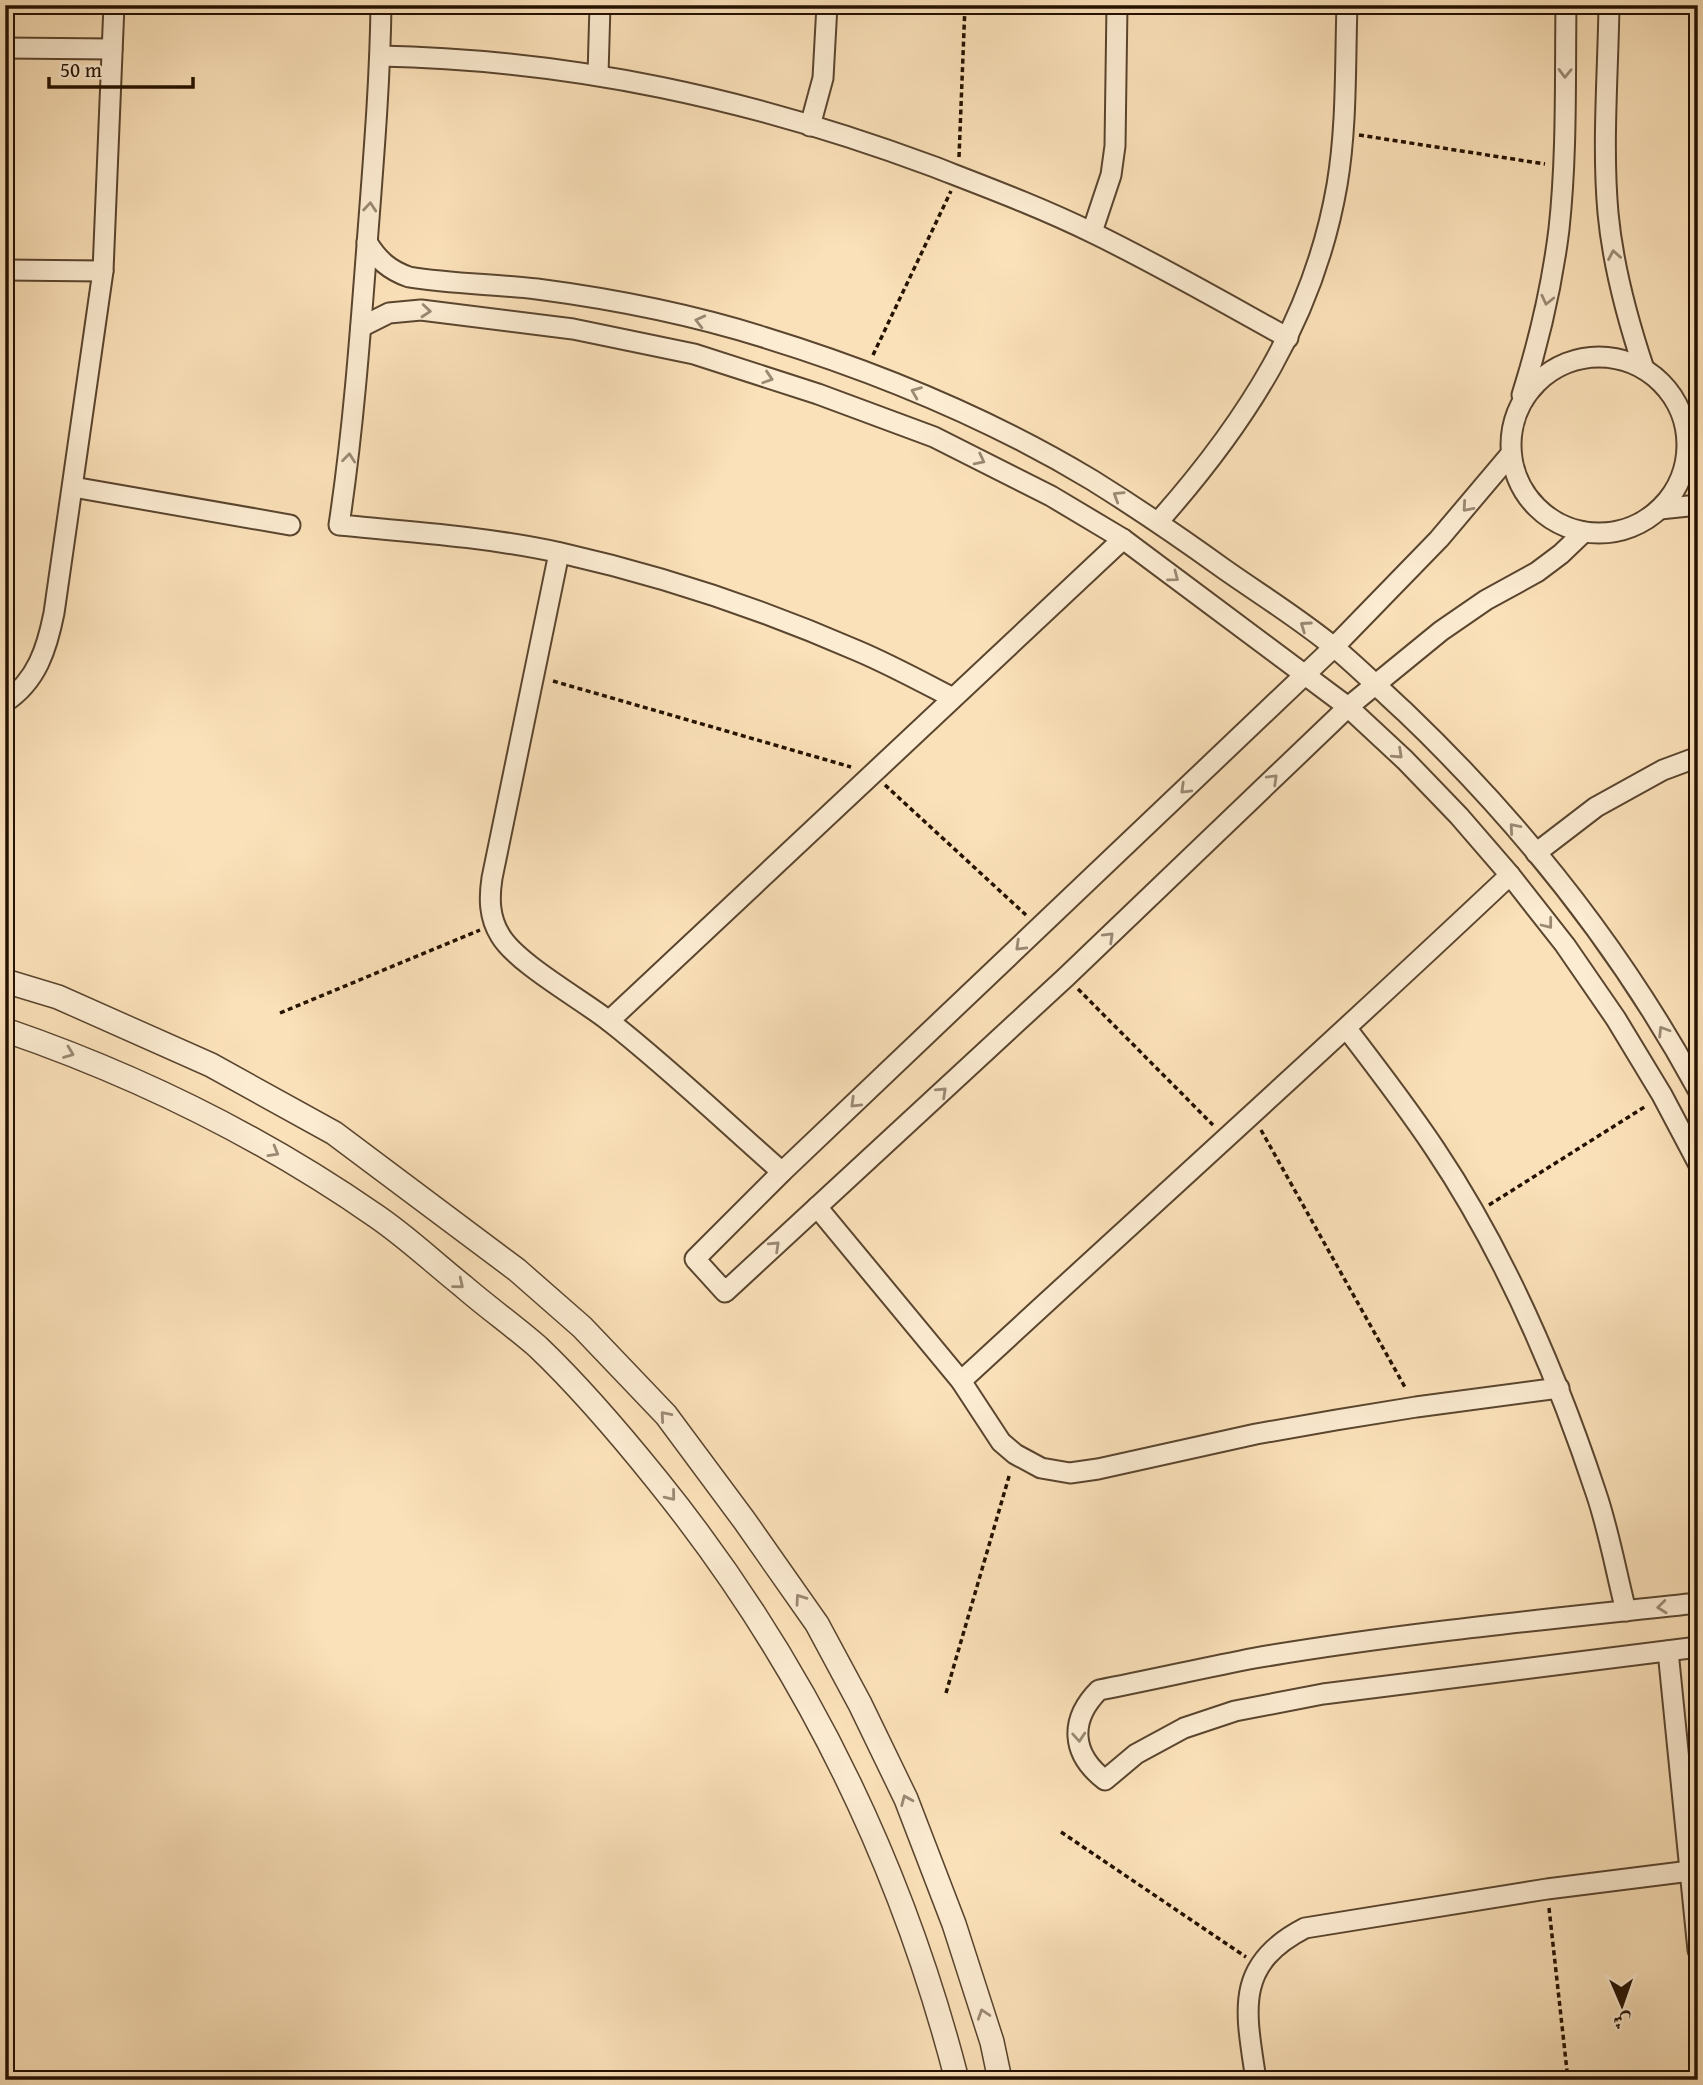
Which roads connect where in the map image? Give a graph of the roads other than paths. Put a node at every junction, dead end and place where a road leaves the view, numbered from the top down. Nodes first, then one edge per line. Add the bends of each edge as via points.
1 (114, 5) edge
2 (381, 5) edge
3 (600, 5) edge
4 (827, 5) edge
5 (1117, 5) edge
6 (1347, 5) edge
7 (1566, 5) edge
8 (1609, 5) edge
9 (5, 48) edge
10 (112, 49) junction
11 (380, 56) junction
12 (598, 75) junction
13 (810, 126) junction
14 (1092, 232) junction
15 (367, 242) junction
16 (5, 270) edge
17 (103, 271) junction
18 (463, 283) junction
19 (460, 315) junction
20 (361, 327) junction
21 (1288, 338) junction
22 (1644, 369) junction
23 (1518, 407) junction
24 (1691, 421) edge
25 (1510, 454) junction
26 (73, 488) junction
27 (1698, 505) edge
28 (1660, 509) junction
29 (1158, 522) junction
30 (290, 525) dead end
31 (1584, 532) junction
32 (1123, 539) junction
33 (559, 553) junction
34 (1334, 647) junction
35 (1304, 676) junction
36 (1376, 685) junction
37 (953, 698) junction
38 (5, 702) edge
39 (1348, 707) junction
40 (1698, 757) edge
41 (1536, 853) junction
42 (1510, 875) junction
43 (5, 981) edge
44 (609, 1021) junction
45 (1347, 1029) junction
46 (5, 1030) edge
47 (1698, 1090) edge
48 (1698, 1163) edge
49 (782, 1172) junction
50 (817, 1207) junction
51 (961, 1381) junction
52 (1559, 1388) junction
53 (1698, 1603) edge
54 (1626, 1611) junction
55 (1698, 1647) edge
56 (1668, 1651) junction
57 (1694, 1871) edge
58 (1698, 1950) edge
59 (957, 2080) edge
60 (1000, 2080) edge
61 (1256, 2080) edge

1 - 10 street
2 - 11 street
3 - 12 street
4 - 13 street via 823,78
5 - 14 street via 1115,146 1111,176
6 - 21 street via 1337,185 1309,287
7 -> 23 street via 1559,229 1550,289
22 -> 8 street via 1621,292 1608,213
9 - 10 street
10 - 17 street
11 - 12 street via 453,57
15 -> 11 street
12 - 13 street via 744,105
13 - 14 street via 958,176
14 - 21 street
15 - 18 street via 396,273
15 - 20 street
16 - 17 street
17 - 26 street
18 - 19 street
29 -> 18 street via 1016,439 865,371 760,336 649,308 537,289
20 -> 19 street via 405,310
19 -> 32 street via 573,329 694,354 818,394 934,437 1051,496
33 -> 20 street via 453,536 340,526
21 - 29 street via 1232,432
22 - 23 street via 1613,358 1580,358 1537,381
22 - 24 street via 1668,390
23 - 25 street
24 - 28 street via 1685,467
25 - 31 street via 1529,500 1553,521
25 -> 34 street via 1439,540
26 - 30 street
26 - 38 street via 46,647 32,677
27 - 28 street
28 - 31 street via 1625,529
34 -> 29 street
31 - 36 street via 1536,572 1441,631
32 -> 35 street
32 - 37 street
33 - 37 street via 666,580 765,612 861,652
33 - 44 street via 489,894 490,909 500,936 517,954
34 - 35 street
34 - 36 street
35 - 39 street
35 -> 49 street
36 - 39 street
41 -> 36 street via 1432,738
37 - 44 street
39 -> 42 street via 1414,769
50 -> 39 street
40 - 41 street via 1663,770 1597,807
47 -> 41 street via 1641,995
42 - 45 street
42 -> 48 street via 1594,987 1662,1095
60 -> 43 street via 954,1924 906,1799 860,1704 817,1624 666,1415 582,1327 517,1270 334,1133 211,1065 58,997
44 - 49 street
45 - 51 street
45 - 52 street via 1429,1140 1475,1214
46 -> 59 street via 153,1088 266,1148 379,1218 537,1347 621,1436 737,1586 838,1758 904,1905
49 -> 50 street via 695,1259 724,1292
50 - 51 street
51 - 52 street via 996,1435 1015,1454 1041,1468 1069,1473 1416,1406
52 - 54 street via 1597,1496
53 -> 54 street
54 -> 56 street via 1401,1636 1255,1658 1099,1690 1081,1714 1079,1745 1084,1759 1105,1780 1136,1754 1184,1728 1236,1711 1323,1694
55 - 56 street
56 - 57 street
57 - 58 street
57 - 61 street via 1547,1889 1305,1928 1271,1950 1250,1987 1247,2010

